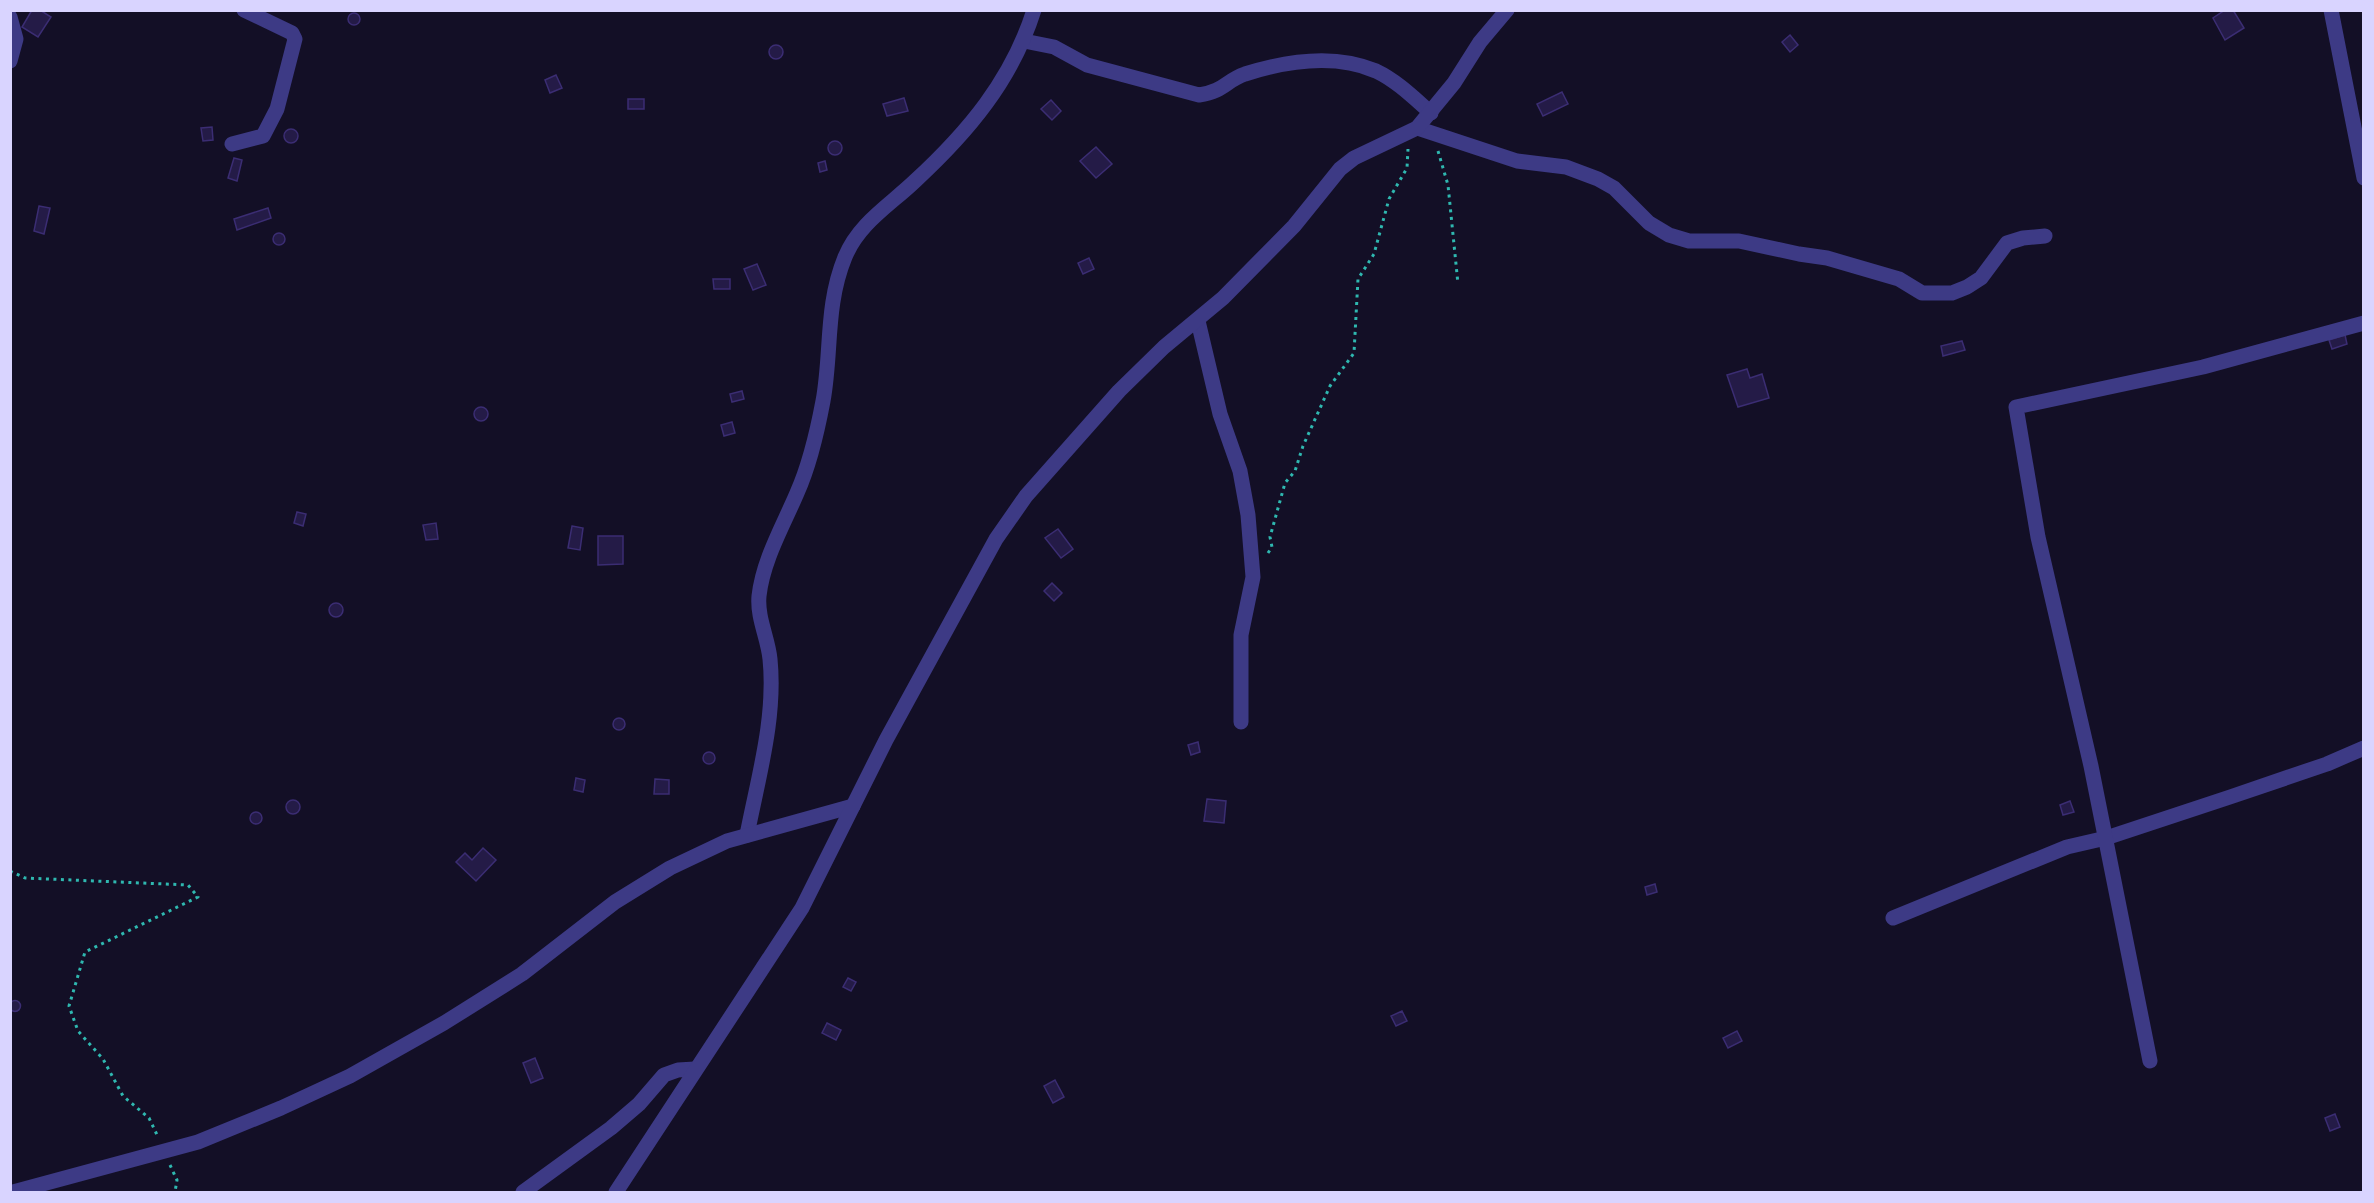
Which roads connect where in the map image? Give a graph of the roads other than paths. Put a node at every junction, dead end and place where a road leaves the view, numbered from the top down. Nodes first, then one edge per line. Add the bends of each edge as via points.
1 (244, 10) edge
2 (1034, 10) edge
3 (1507, 10) edge
4 (2331, 10) edge
5 (10, 17) edge
6 (1024, 41) junction
7 (10, 61) edge
8 (1431, 113) junction
9 (1417, 128) junction
10 (232, 144) dead end
11 (2364, 178) edge
12 (2045, 236) dead end
13 (1197, 321) junction
14 (2364, 323) edge
15 (1241, 722) dead end
16 (2364, 748) edge
17 (853, 806) junction
18 (747, 835) junction
19 (2106, 838) junction
20 (1893, 918) dead end
21 (2150, 1061) dead end
22 (695, 1069) junction
23 (13, 1192) edge
24 (523, 1192) edge
25 (616, 1192) edge

1 - 10 street via 292,33 295,39 277,109 263,136
2 - 6 street
3 - 8 street via 1479,42
4 - 11 street
5 - 7 street via 16,39
6 - 8 street via 1054,47 1087,65 1199,94 1217,92 1241,75 1298,60 1353,64 1376,71 1399,85
6 - 18 street via 988,103 940,157 870,220 845,258 828,332 824,398 815,439 772,549 759,598 770,658 769,711
8 - 9 street
9 - 12 street via 1517,161 1566,167 1598,179 1669,235 1689,241 1739,241 1827,258 1899,279 1922,293 1952,293 1967,287 1981,278 2007,243
9 - 13 street via 1354,158 1340,169 1294,226
13 - 15 street via 1220,414 1240,471 1248,515 1253,576 1241,635
13 - 17 street via 1119,391 1026,495 996,539
14 - 19 street via 2203,367 2016,406 2038,537
16 - 19 street
17 - 18 street
17 - 22 street via 802,908
18 - 23 street via 670,868 615,902 522,974 350,1076 208,1138
19 - 20 street via 2067,847
19 - 21 street
22 - 24 street via 664,1075 611,1128
22 - 25 street

